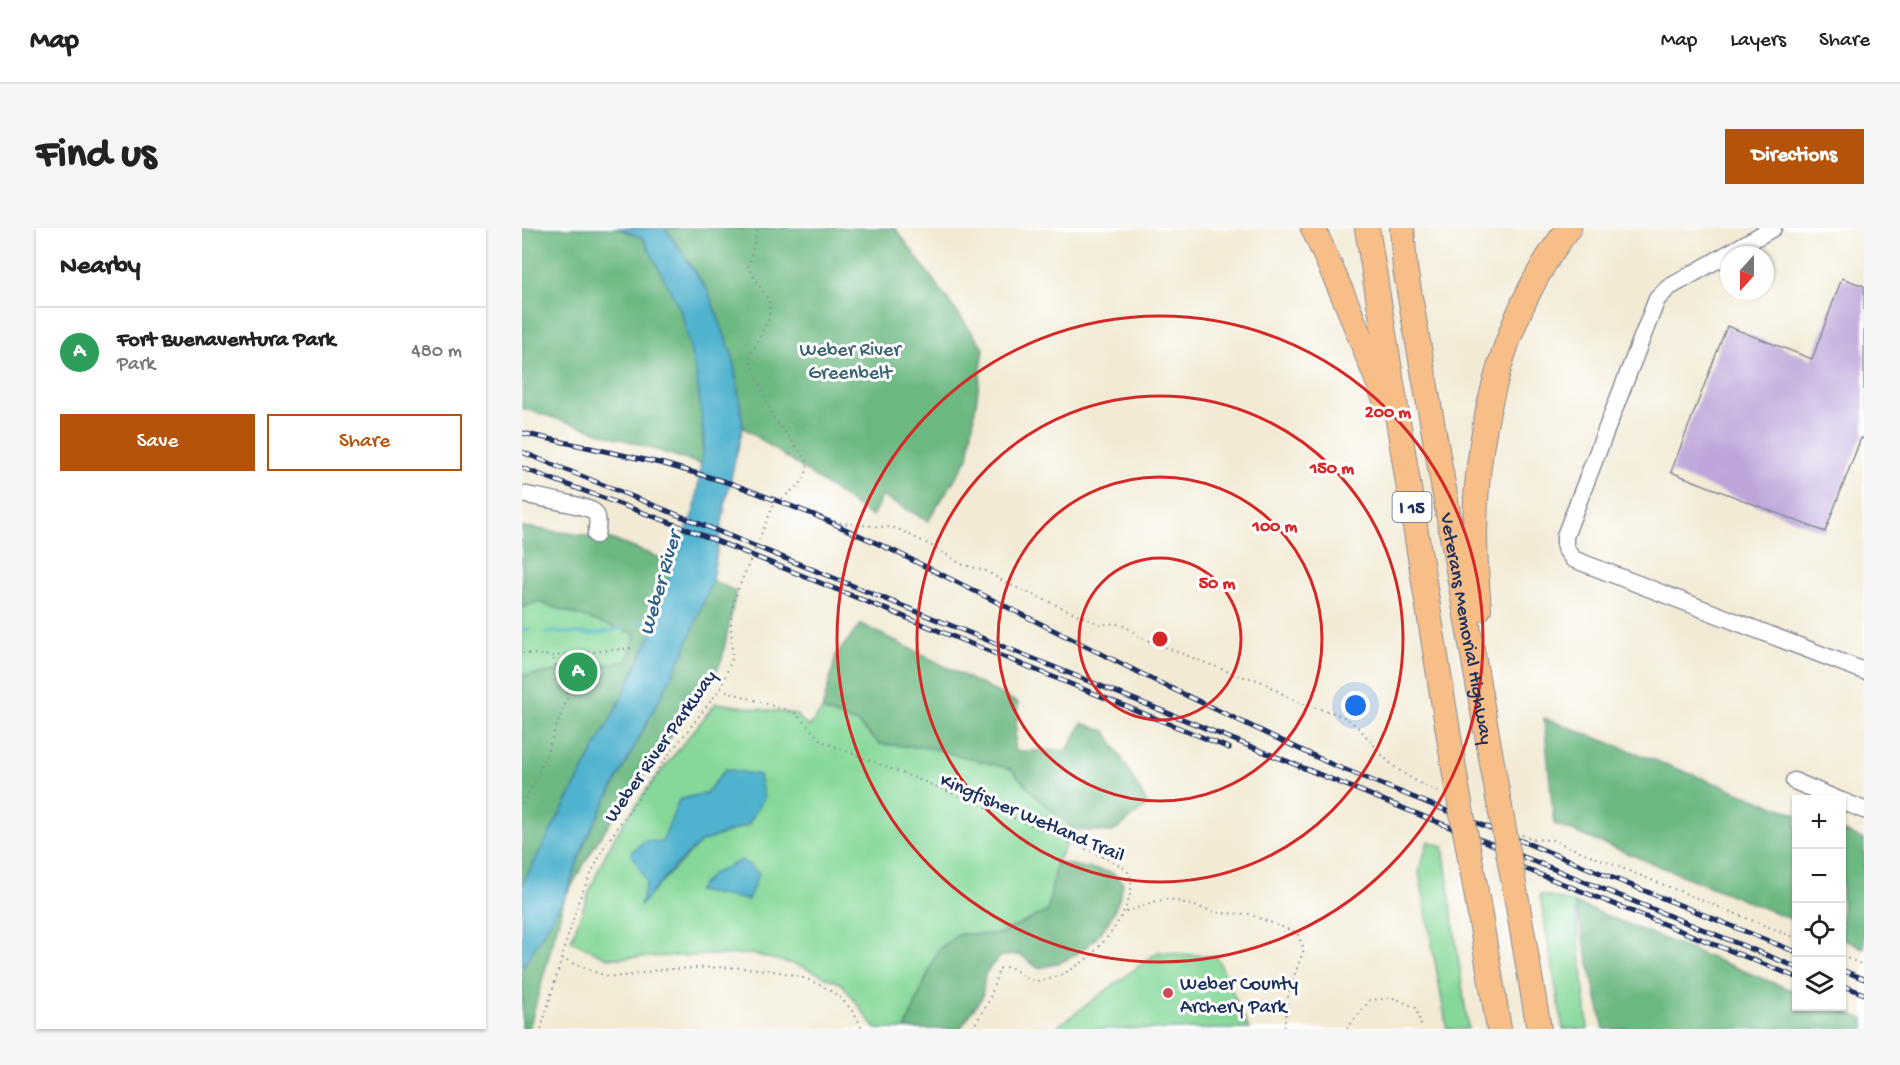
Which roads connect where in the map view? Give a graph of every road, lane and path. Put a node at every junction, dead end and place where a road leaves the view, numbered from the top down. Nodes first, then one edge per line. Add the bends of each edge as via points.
1 (758, 228) edge
2 (1313, 228) edge
3 (1367, 228) edge
4 (1402, 228) edge
5 (1569, 228) edge
6 (1773, 228) edge
7 (1401, 441) junction
8 (522, 494) edge
9 (777, 502) junction
10 (596, 535) dead end
11 (632, 648) dead end
12 (522, 653) edge
13 (552, 656) junction
14 (1864, 671) edge
15 (720, 689) junction
16 (1485, 719) junction
17 (1794, 781) dead end
18 (1449, 790) junction
19 (1828, 795) edge
20 (1846, 802) edge
21 (522, 804) edge
22 (1864, 810) edge
23 (1522, 834) dead end
24 (1125, 913) junction
25 (1792, 936) edge
26 (1844, 957) edge
27 (561, 959) junction
28 (1864, 965) edge
29 (541, 1029) edge
30 (862, 1029) edge
31 (972, 1029) edge
32 (1284, 1029) edge
33 (1347, 1029) edge
34 (1422, 1029) edge
35 (1499, 1029) edge
36 (1539, 1029) edge

1 - 9 path, Weber River Parkway via 748,267 770,303 768,318 749,358 773,417 808,462 801,483
2 - 7 highway
3 - 7 highway, Veterans Memorial Highway / I 15
4 - 16 highway, Veterans Memorial Highway / I 15 via 1407,280
5 - 16 highway via 1538,272 1518,317 1502,362 1482,451 1475,537
6 - 14 street via 1668,288 1657,299 1565,536 1565,548 1573,559
7 - 18 highway, Veterans Memorial Highway / I 15
8 - 10 street via 584,506 595,512
9 - 15 path, Weber River Parkway via 734,599 732,659
9 - 18 path via 840,523 896,528 961,564 986,571 1102,625 1113,622 1139,637 1242,677 1254,677 1292,700 1340,715 1366,735 1369,743 1396,768
11 - 13 path
12 - 13 path
13 - 21 path via 568,696 536,780
15 - 24 path, Kingfisher Wetland Trail via 795,713 822,741 1122,864 1132,883
15 - 27 path, Weber River Parkway via 604,847 579,899
16 - 36 highway, Veterans Memorial Highway / I 15, bridge
17 - 19 street
18 - 35 highway, Veterans Memorial Highway / I 15, bridge via 1474,880
20 - 22 street
23 - 25 path via 1552,840
24 - 31 path, Kingfisher Wetland Trail via 1092,955 1050,978 1028,980 1011,968 999,969 989,1001
24 - 32 path via 1170,899 1219,913 1249,914 1297,933 1304,950 1289,990
26 - 28 path
27 - 29 path, Weber River Parkway
27 - 30 path via 609,976 708,969 783,972 816,983 840,997
33 - 34 path via 1370,1000 1395,998 1416,1008

